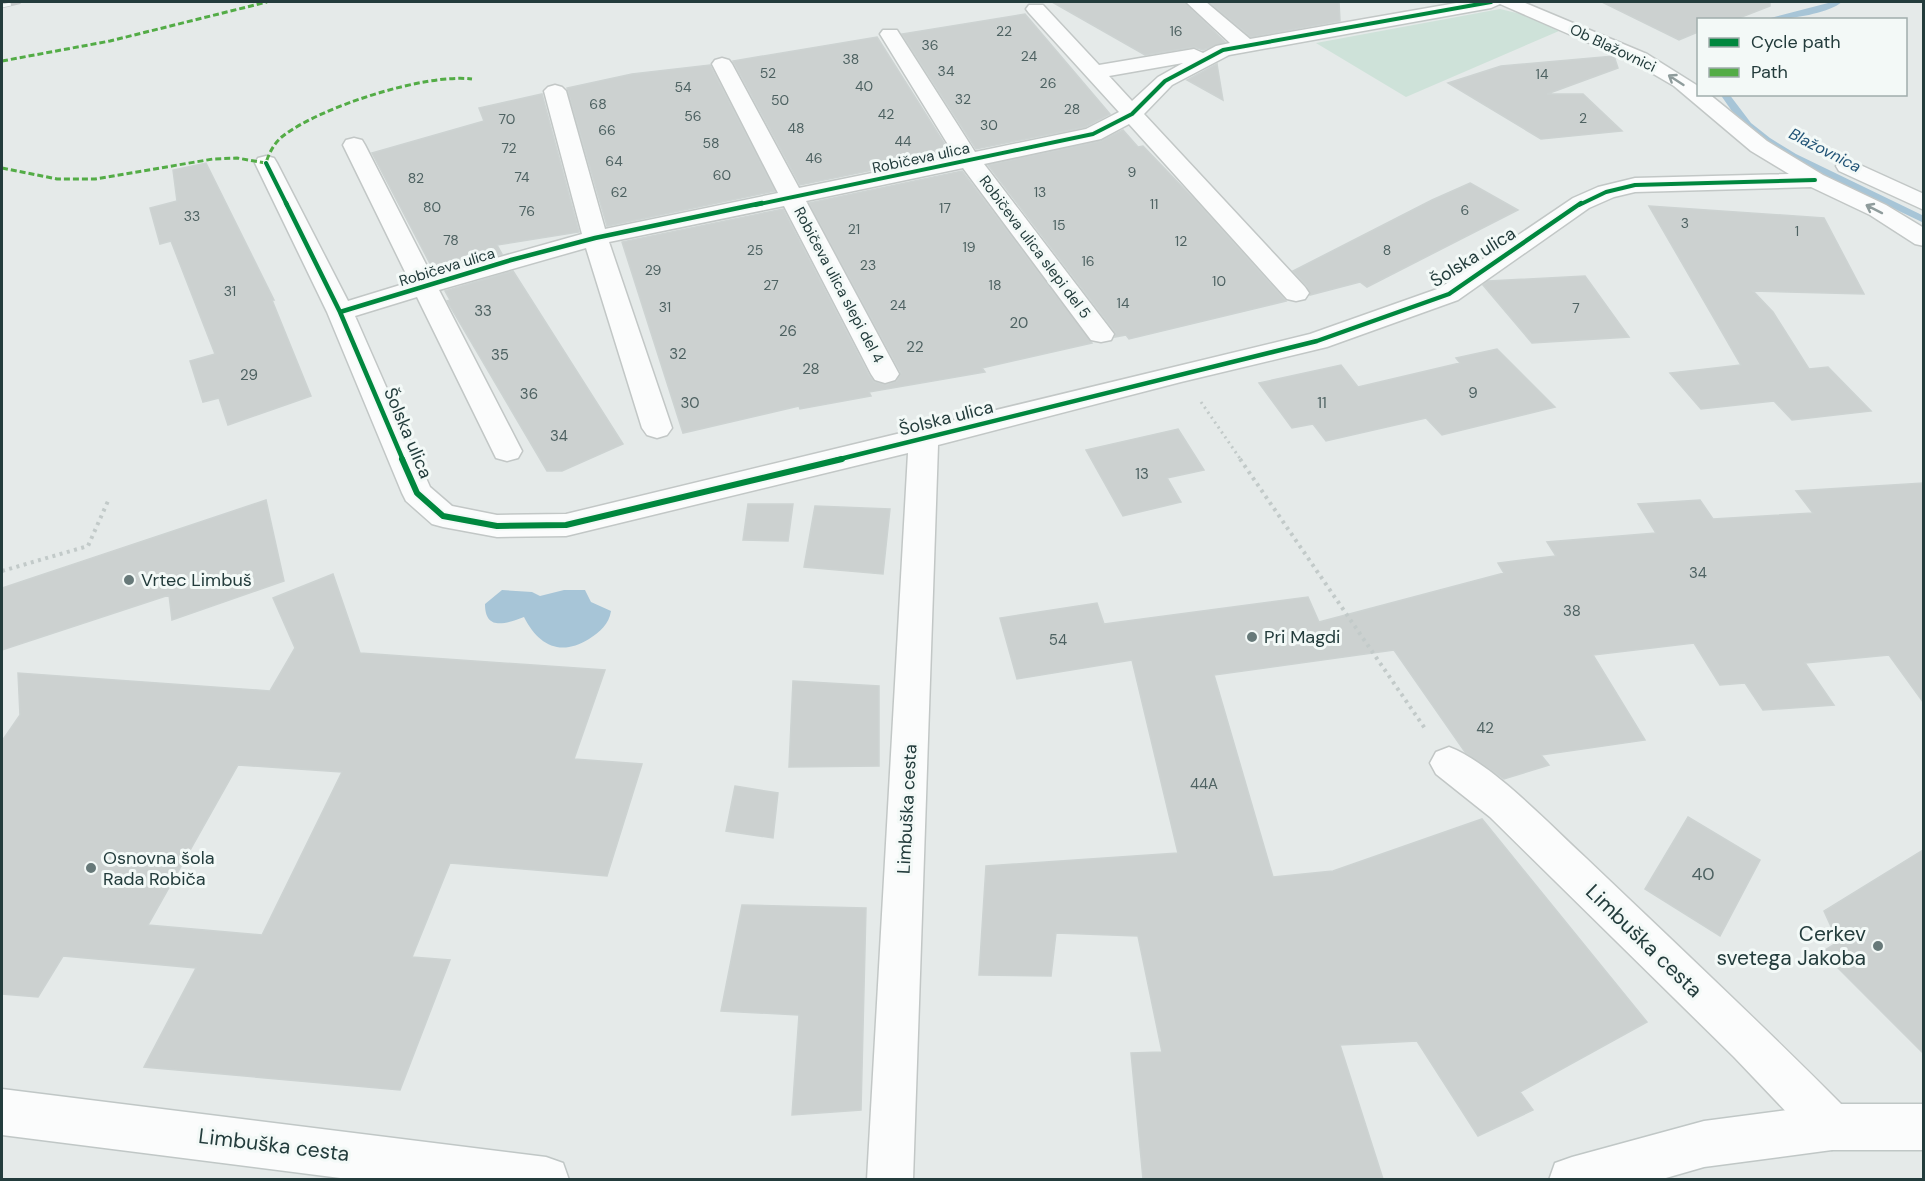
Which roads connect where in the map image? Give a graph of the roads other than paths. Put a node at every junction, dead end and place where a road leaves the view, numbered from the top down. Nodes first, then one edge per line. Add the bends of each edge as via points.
1 (1195, 2) edge
2 (1491, 2) edge
3 (1508, 2) edge
4 (1036, 9) dead end
5 (890, 34) dead end
6 (1246, 46) junction
7 (1223, 50) junction
8 (722, 64) dead end
9 (1094, 72) junction
10 (555, 91) dead end
11 (1697, 95) edge
12 (1698, 96) edge
13 (1132, 114) junction
14 (354, 146) dead end
15 (969, 160) junction
16 (266, 163) dead end
17 (1847, 166) dead end
18 (1815, 180) junction
19 (792, 197) junction
20 (1923, 203) edge
21 (595, 238) junction
22 (1923, 239) edge
23 (424, 288) junction
24 (1296, 293) dead end
25 (340, 312) junction
26 (1101, 334) dead end
27 (885, 374) dead end
28 (657, 428) dead end
29 (924, 439) junction
30 (507, 451) dead end
31 (1449, 763) road end
32 (2, 1112) edge
33 (1832, 1127) junction
34 (1923, 1127) edge
35 (546, 1179) edge
36 (890, 1179) edge
37 (1572, 1179) edge

1 - 6 street
2 - 6 street, Robičeva ulica via 1375,14
11 -> 3 street, Ob Blažovnici via 1640,58
4 - 9 street
5 - 15 street, Robičeva ulica slepi del 5
6 - 7 street, Robičeva ulica
7 - 9 street
7 - 13 street, Robičeva ulica via 1165,81
8 - 19 street, Robičeva ulica slepi del 4
9 - 13 street
10 - 21 street
18 -> 12 street, Ob Blažovnici via 1760,146
13 - 15 street, Robičeva ulica via 1094,134
13 - 24 street
14 - 23 street
15 - 19 street, Robičeva ulica
15 - 26 street, Robičeva ulica slepi del 5
16 - 25 street, Šolska ulica
17 - 20 street
22 -> 18 street, Ob Blažovnici via 1878,210
18 - 29 street, Šolska ulica via 1635,185 1606,192 1581,203 1449,294 1317,341
19 - 21 street, Robičeva ulica
19 - 27 street, Robičeva ulica slepi del 4
21 - 23 street, Robičeva ulica
21 - 28 street
23 - 25 street, Robičeva ulica
23 - 30 street
25 - 29 street, Šolska ulica via 417,493 444,516 497,526 566,525
29 - 36 street, Limbuška cesta
31 - 33 street, Limbuška cesta via 1511,813
32 - 35 street, Limbuška cesta
33 - 34 street
33 - 37 street via 1704,1144

